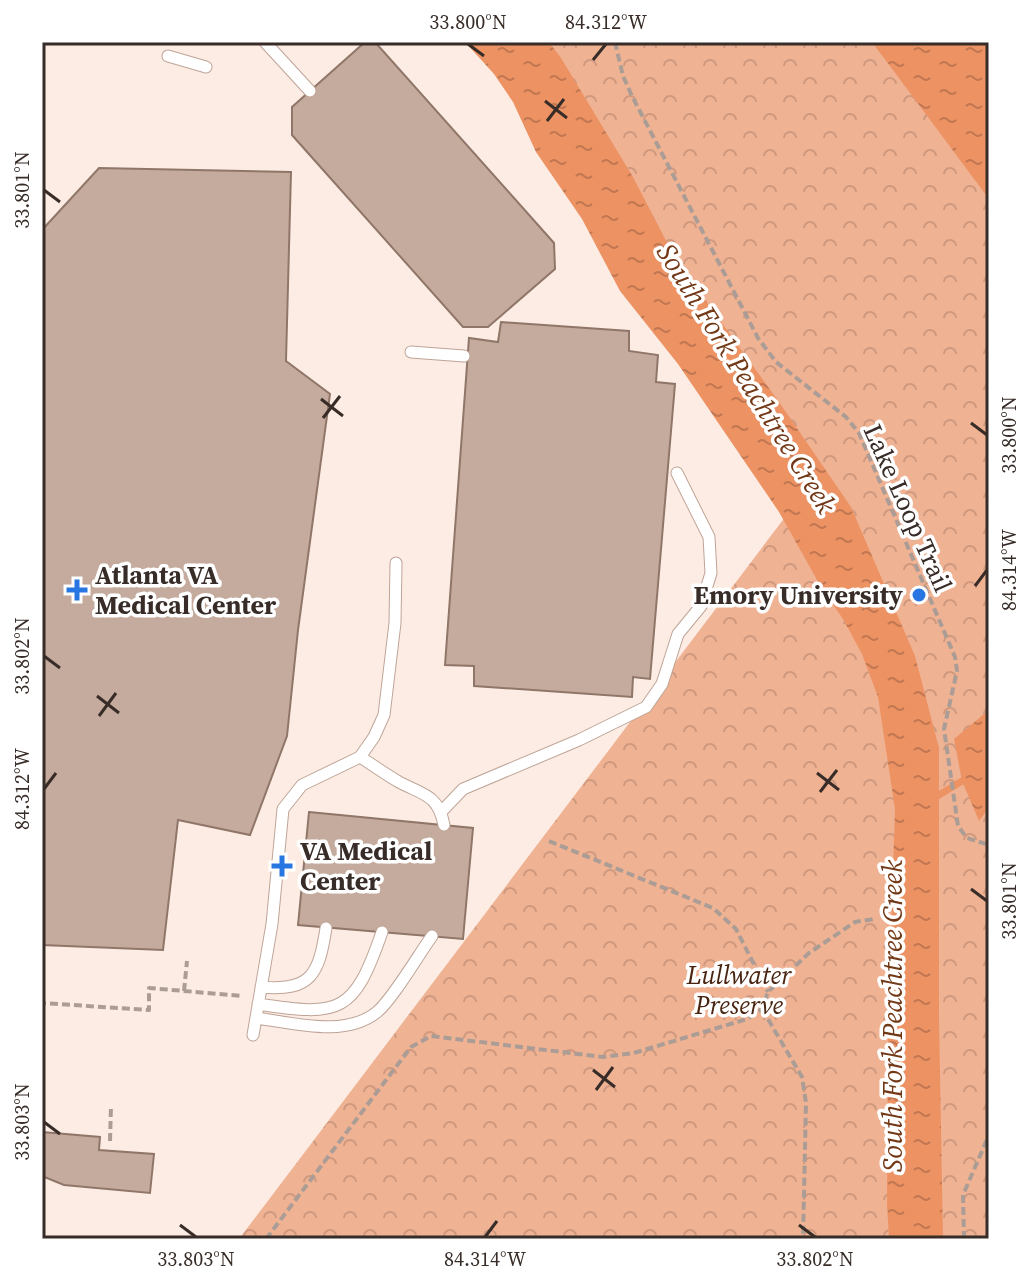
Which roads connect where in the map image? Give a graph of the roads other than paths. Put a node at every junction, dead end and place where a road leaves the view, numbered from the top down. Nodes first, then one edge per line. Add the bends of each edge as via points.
1 (265, 42) edge
2 (168, 56) dead end
3 (206, 67) dead end
4 (310, 91) dead end
5 (411, 352) dead end
6 (464, 356) dead end
7 (677, 473) dead end
8 (396, 563) dead end
9 (360, 757) junction
10 (442, 811) junction
11 (444, 825) dead end
12 (326, 928) dead end
13 (382, 932) dead end
14 (432, 936) dead end
15 (261, 987) junction
16 (258, 1004) junction
17 (256, 1018) junction
18 (253, 1035) dead end

1 - 4 lane
2 - 3 lane
5 - 6 lane
7 - 10 lane via 709,537 711,573 701,606 678,634 662,684 646,707 463,789
8 - 9 lane via 384,715
9 - 10 lane via 431,797
9 - 15 lane via 302,785 283,809
10 - 11 lane
12 - 15 lane via 316,969 306,982 290,988
13 - 16 lane via 358,988 345,1003 324,1009
14 - 17 lane via 379,1011 363,1021 345,1026
15 - 16 lane
16 - 17 lane
17 - 18 lane

